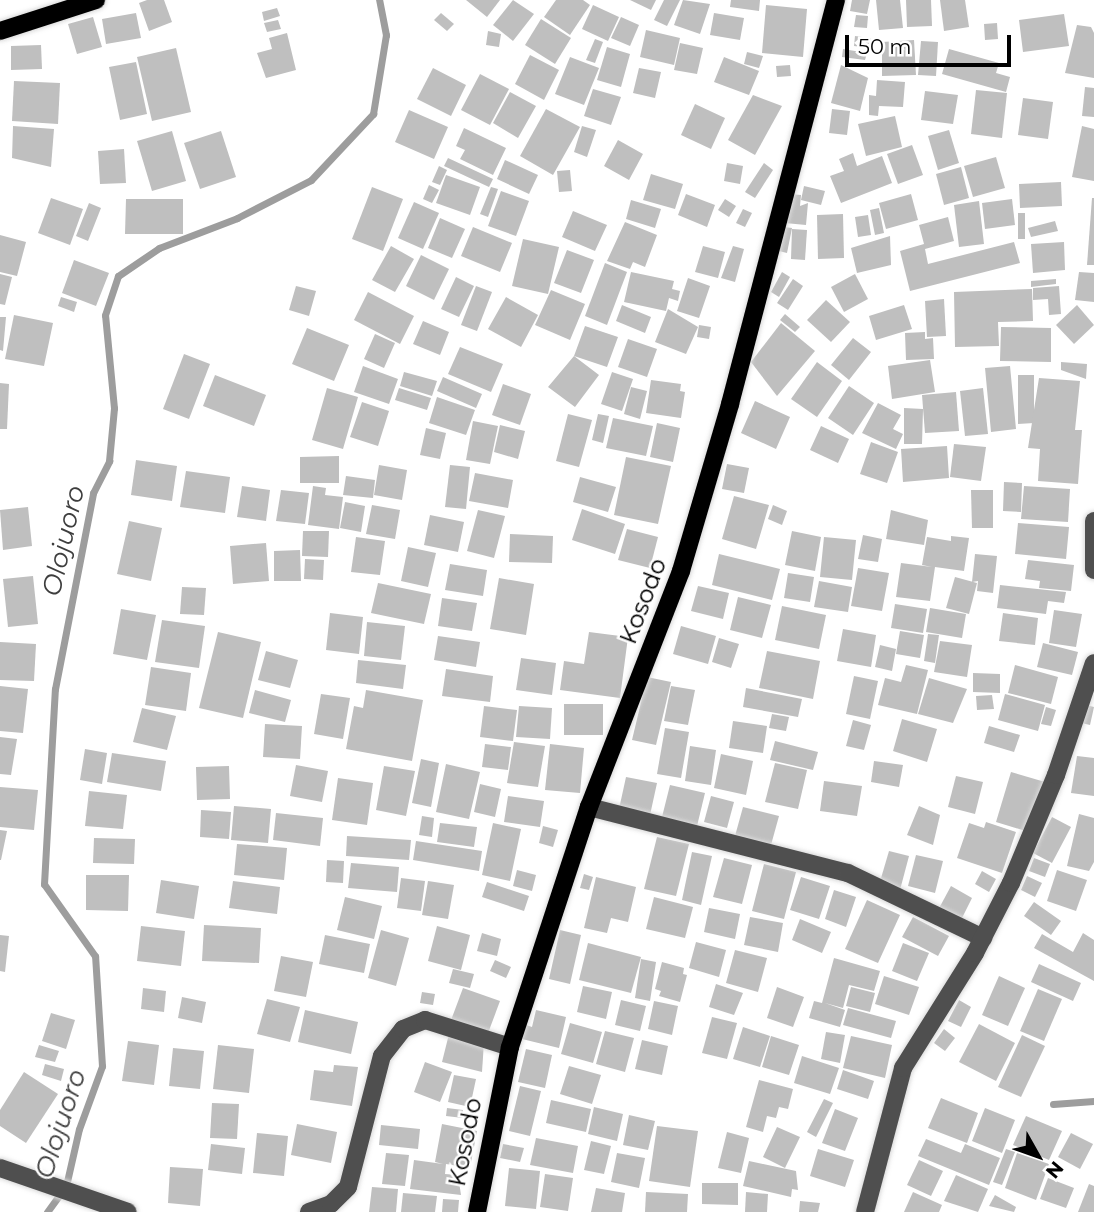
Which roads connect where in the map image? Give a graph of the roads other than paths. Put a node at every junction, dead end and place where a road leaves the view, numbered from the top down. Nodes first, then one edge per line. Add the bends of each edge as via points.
1 (96, 0) edge
2 (836, 0) edge
3 (0, 31) edge
4 (1094, 521) edge
5 (1094, 570) edge
6 (1094, 663) edge
7 (589, 807) junction
8 (983, 938) junction
9 (510, 1047) junction
10 (0, 1168) edge
11 (128, 1212) edge
12 (309, 1212) edge
13 (477, 1212) edge
14 (865, 1212) edge

1 - 3 main road
2 - 7 main road, Kosodo via 734,391 681,571
4 - 5 street
6 - 8 street via 1034,833
7 - 8 street via 848,873
7 - 9 main road, Kosodo
8 - 14 street via 903,1068
9 - 12 street via 425,1020 403,1029 382,1056 348,1187 331,1204
9 - 13 main road, Kosodo
10 - 11 street

